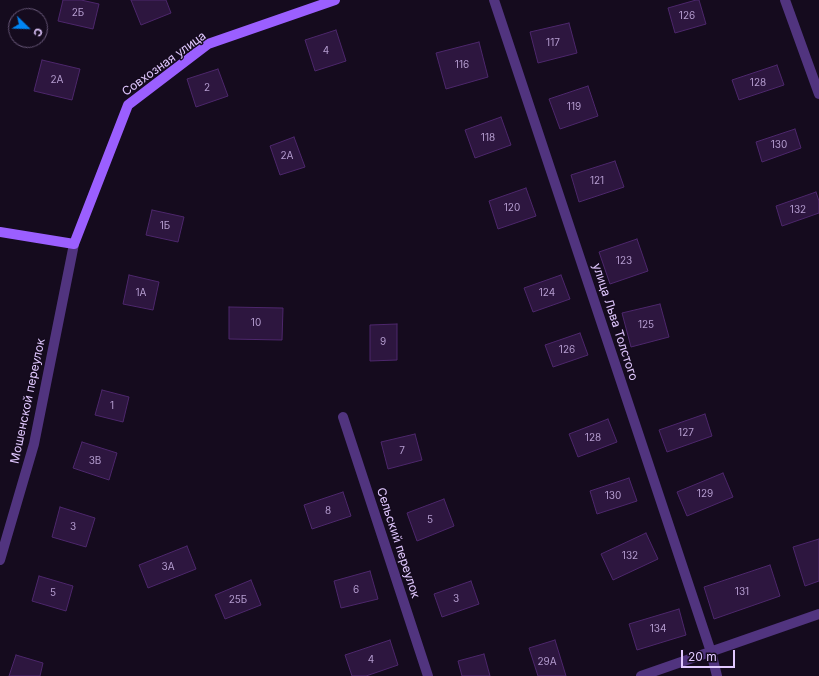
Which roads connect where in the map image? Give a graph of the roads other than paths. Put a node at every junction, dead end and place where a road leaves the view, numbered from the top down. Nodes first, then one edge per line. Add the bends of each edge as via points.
1 (335, 0) edge
2 (494, 0) edge
3 (785, 0) edge
4 (819, 94) edge
5 (0, 232) edge
6 (74, 244) junction
7 (343, 417) dead end
8 (0, 560) edge
9 (819, 614) edge
10 (712, 652) junction
11 (428, 676) edge
12 (641, 676) edge
13 (718, 676) edge

1 - 6 main road, Совхозная улица via 208,44 128,105
2 - 10 street, улица Льва Толстого
3 - 4 street
5 - 6 main road
6 - 8 street, Мошенской переулок via 34,444
7 - 11 street, Сельский переулок
9 - 10 street
10 - 12 street
10 - 13 street, улица Льва Толстого

